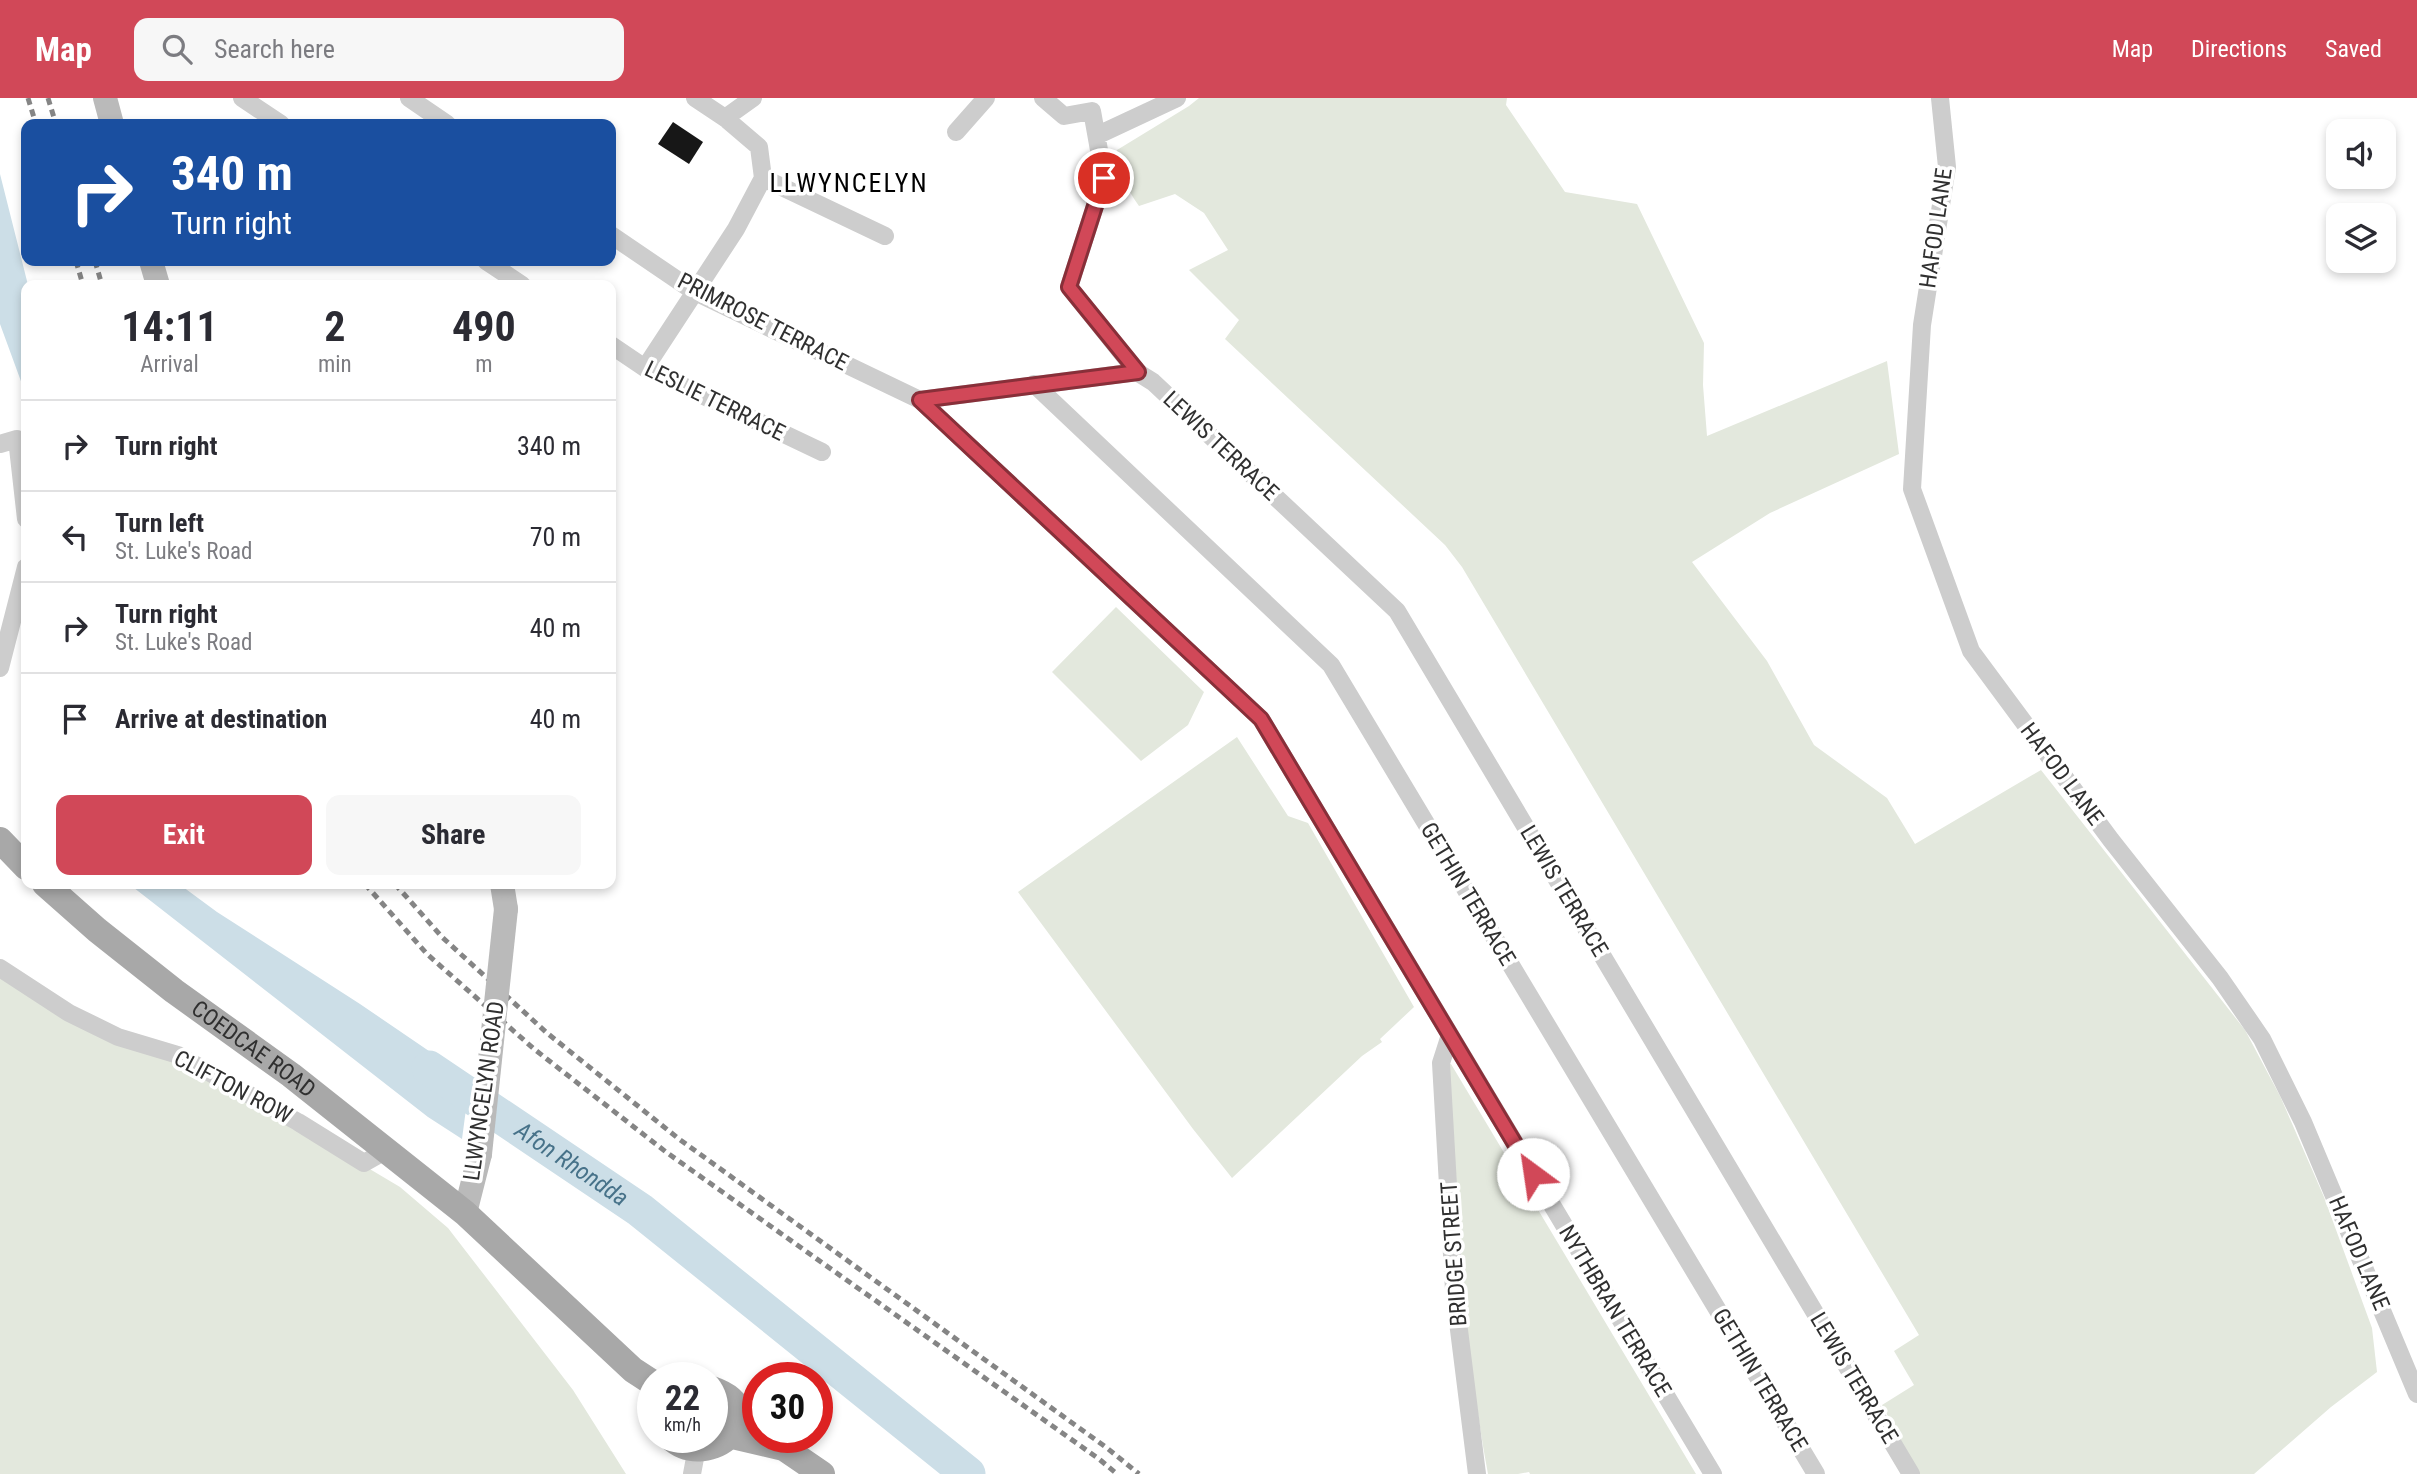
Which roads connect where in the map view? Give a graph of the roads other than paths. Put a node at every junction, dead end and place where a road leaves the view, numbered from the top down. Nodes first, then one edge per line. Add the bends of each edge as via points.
1 (105, 98) edge
2 (242, 98) edge
3 (409, 98) edge
4 (695, 98) edge
5 (753, 98) edge
6 (986, 98) edge
7 (1043, 98) edge
8 (1177, 98) edge
9 (1940, 98) edge
10 (1090, 105) edge
11 (725, 118) junction
12 (111, 119) edge
13 (274, 119) edge
14 (440, 119) edge
15 (956, 132) dead end
16 (1098, 135) junction
17 (763, 178) junction
18 (886, 236) dead end
19 (616, 238) edge
20 (493, 266) edge
21 (514, 280) edge
22 (695, 292) junction
23 (616, 348) edge
24 (645, 368) junction
25 (1138, 372) junction
26 (1034, 384) junction
27 (920, 400) junction
28 (9, 442) edge
29 (822, 452) dead end
30 (21, 496) edge
31 (21, 586) edge
32 (0, 668) edge
33 (0, 840) edge
34 (21, 862) edge
35 (50, 889) edge
36 (503, 889) edge
37 (0, 968) edge
38 (1450, 1035) junction
39 (387, 1150) junction
40 (465, 1213) junction
41 (637, 1373) edge
42 (2417, 1394) edge
43 (728, 1397) edge
44 (737, 1437) junction
45 (693, 1466) edge
46 (822, 1474) edge
47 (1477, 1474) edge
48 (1713, 1474) edge
49 (1816, 1474) edge
50 (1911, 1474) edge

1 - 12 main road
2 - 13 street
3 - 14 street
4 - 11 street
5 - 11 street
6 - 15 street
7 - 10 street via 1064,116
8 - 16 street
9 - 42 street, HAFOD LANE via 1947,167 1922,325 1912,489 1971,651 2220,978 2262,1040 2303,1122
10 - 16 street
11 - 17 street via 759,147
16 - 25 street, LEWIS TERRACE via 1104,178 1069,287
17 - 18 street
17 - 22 street
19 - 22 street, PRIMROSE TERRACE
20 - 21 street
22 - 24 street
22 - 27 street, PRIMROSE TERRACE
23 - 24 street, LESLIE TERRACE
24 - 29 street, LESLIE TERRACE
25 - 26 street
25 - 50 street, LEWIS TERRACE via 1396,611
26 - 27 street
26 - 49 street, GETHIN TERRACE via 1331,665
27 - 38 street, NYTHBRAN TERRACE via 1261,719
28 - 30 street
31 - 32 street
33 - 34 main road
35 - 39 main road, COEDCAE ROAD via 174,991
36 - 40 main road, LLWYNCELYN ROAD, bridge via 506,909 480,1154
37 - 39 street, CLIFTON ROW via 69,1013 118,1037 178,1055 364,1163
38 - 47 street, BRIDGE STREET via 1441,1063 1454,1290
38 - 48 street, NYTHBRAN TERRACE
39 - 40 main road, COEDCAE ROAD
40 - 41 main road, LLWYNCELYN ROAD
43 - 44 main road via 739,1418
44 - 45 main road via 730,1448
44 - 46 main road via 784,1448

